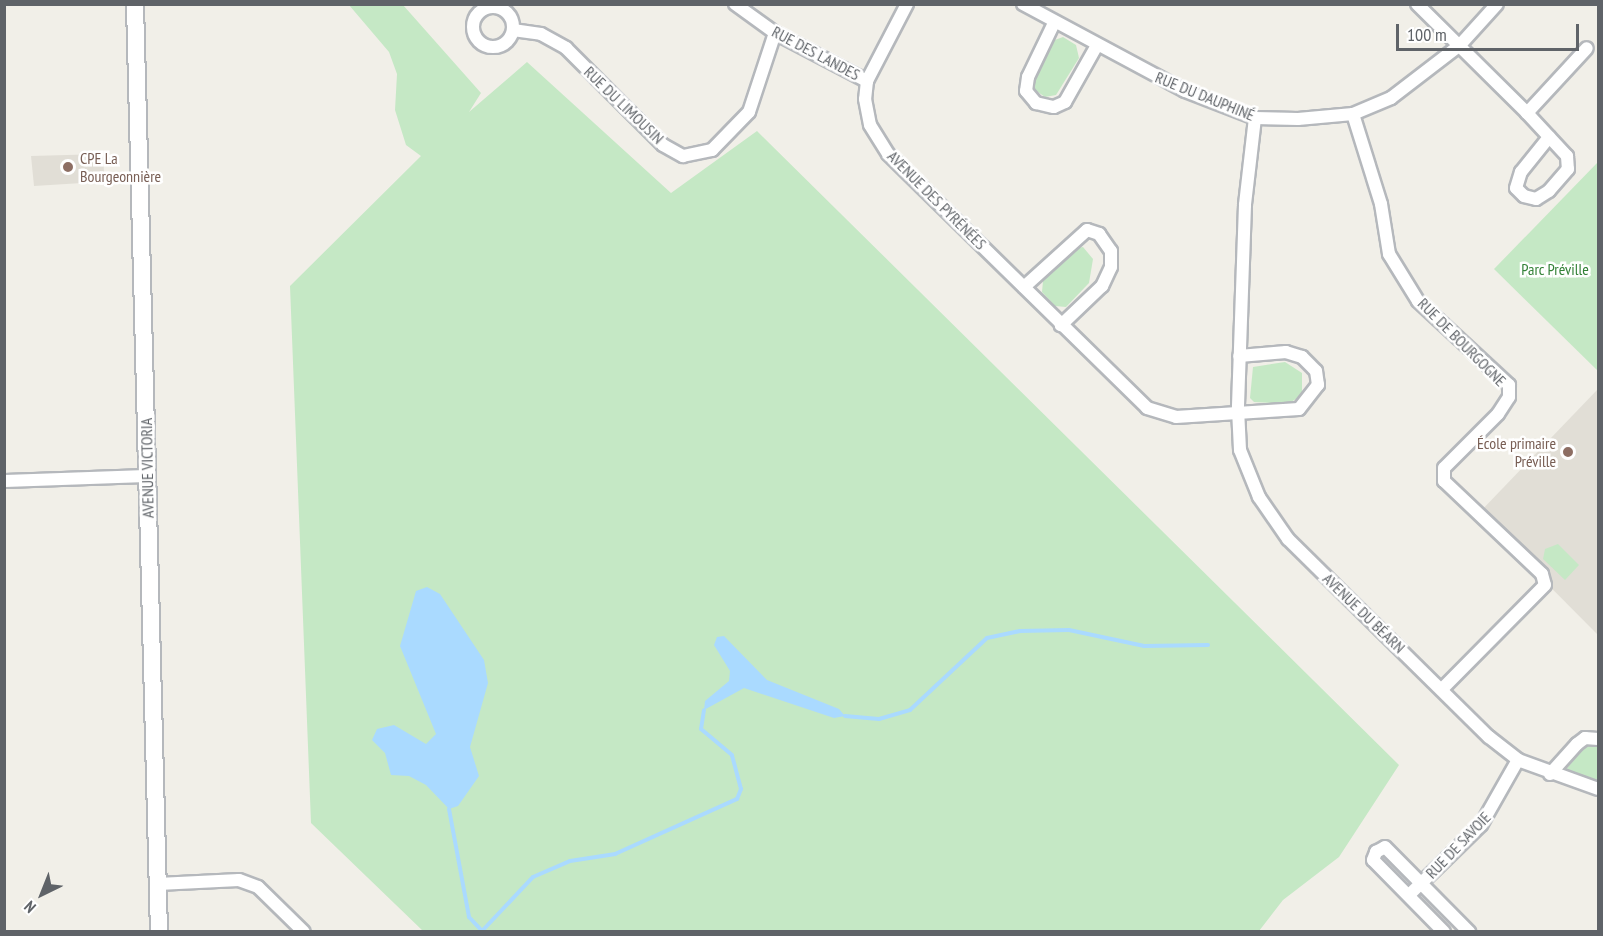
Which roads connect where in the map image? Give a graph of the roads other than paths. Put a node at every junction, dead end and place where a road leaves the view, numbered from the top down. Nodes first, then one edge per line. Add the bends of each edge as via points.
1 (135, 4) edge
2 (735, 4) edge
3 (907, 4) edge
4 (1023, 4) edge
5 (1417, 4) edge
6 (1497, 4) edge
7 (1054, 23) junction
8 (513, 30) dead end
9 (775, 33) junction
10 (1460, 45) junction
11 (1096, 47) junction
12 (1587, 48) dead end
13 (867, 81) junction
14 (1527, 112) junction
15 (1353, 114) junction
16 (1256, 118) junction
17 (1549, 137) junction
18 (1024, 287) junction
19 (1061, 325) junction
20 (1239, 356) junction
21 (1238, 409) junction
22 (147, 476) junction
23 (4, 481) edge
24 (1442, 689) junction
25 (1599, 740) edge
26 (1518, 760) junction
27 (1550, 774) junction
28 (1599, 789) edge
29 (1422, 882) junction
30 (158, 884) junction
31 (1409, 895) junction
32 (159, 932) edge
33 (304, 932) edge
34 (1444, 932) edge
35 (1470, 932) edge

1 - 22 street, AVENUE VICTORIA
2 - 9 street, RUE DES LANDES
3 - 13 street, AVENUE DES PYRÉNÉES
4 - 7 street, RUE DU DAUPHINÉ
5 - 10 street
6 - 10 street, RUE DU DAUPHINÉ
7 - 11 street, RUE DU DAUPHINÉ
7 - 11 street via 1028,77 1026,91 1036,103 1054,107 1065,102
8 - 9 street, RUE DU LIMOUSIN via 541,34 567,48 663,145 683,156 712,150 749,112
9 - 13 street, RUE DES LANDES
10 - 14 street
10 - 15 street, RUE DU DAUPHINÉ via 1399,93
11 - 16 street, RUE DU DAUPHINÉ via 1185,91
12 - 14 street
13 - 18 street, AVENUE DES PYRÉNÉES via 865,99 870,125 888,154
14 - 17 street
15 - 16 street, RUE DU DAUPHINÉ
15 - 24 street, RUE DE BOURGOGNE via 1381,204 1389,254 1418,301 1509,385 1509,397 1498,414 1444,468 1444,481 1542,574 1545,585
16 - 20 street, AVENUE DU BÉARN via 1245,205
17 - 17 street via 1567,156 1568,169 1549,191 1536,199 1524,196 1516,188 1521,172
18 - 19 street, AVENUE DES PYRÉNÉES
18 - 19 street via 1087,230 1099,234 1111,251 1106,277
19 - 21 street, AVENUE DES PYRÉNÉES via 1147,408 1176,417
20 - 21 street, AVENUE DU BÉARN
20 - 21 street via 1286,352 1302,357 1316,371 1318,385 1299,409
21 - 24 street, AVENUE DU BÉARN via 1240,450 1258,497 1288,539
22 - 23 street
22 - 30 street, AVENUE VICTORIA
24 - 26 street, AVENUE DU BÉARN
25 - 27 street via 1585,738
26 - 27 street, AVENUE DU BÉARN
26 - 29 street, RUE DE SAVOIE via 1492,811
27 - 28 street, AVENUE DU BÉARN
29 - 31 street, RUE DE SAVOIE
29 - 31 street via 1385,847 1376,852 1373,860
29 - 35 street
30 - 32 street, AVENUE VICTORIA
30 - 33 street via 239,880 258,887
31 - 34 street

